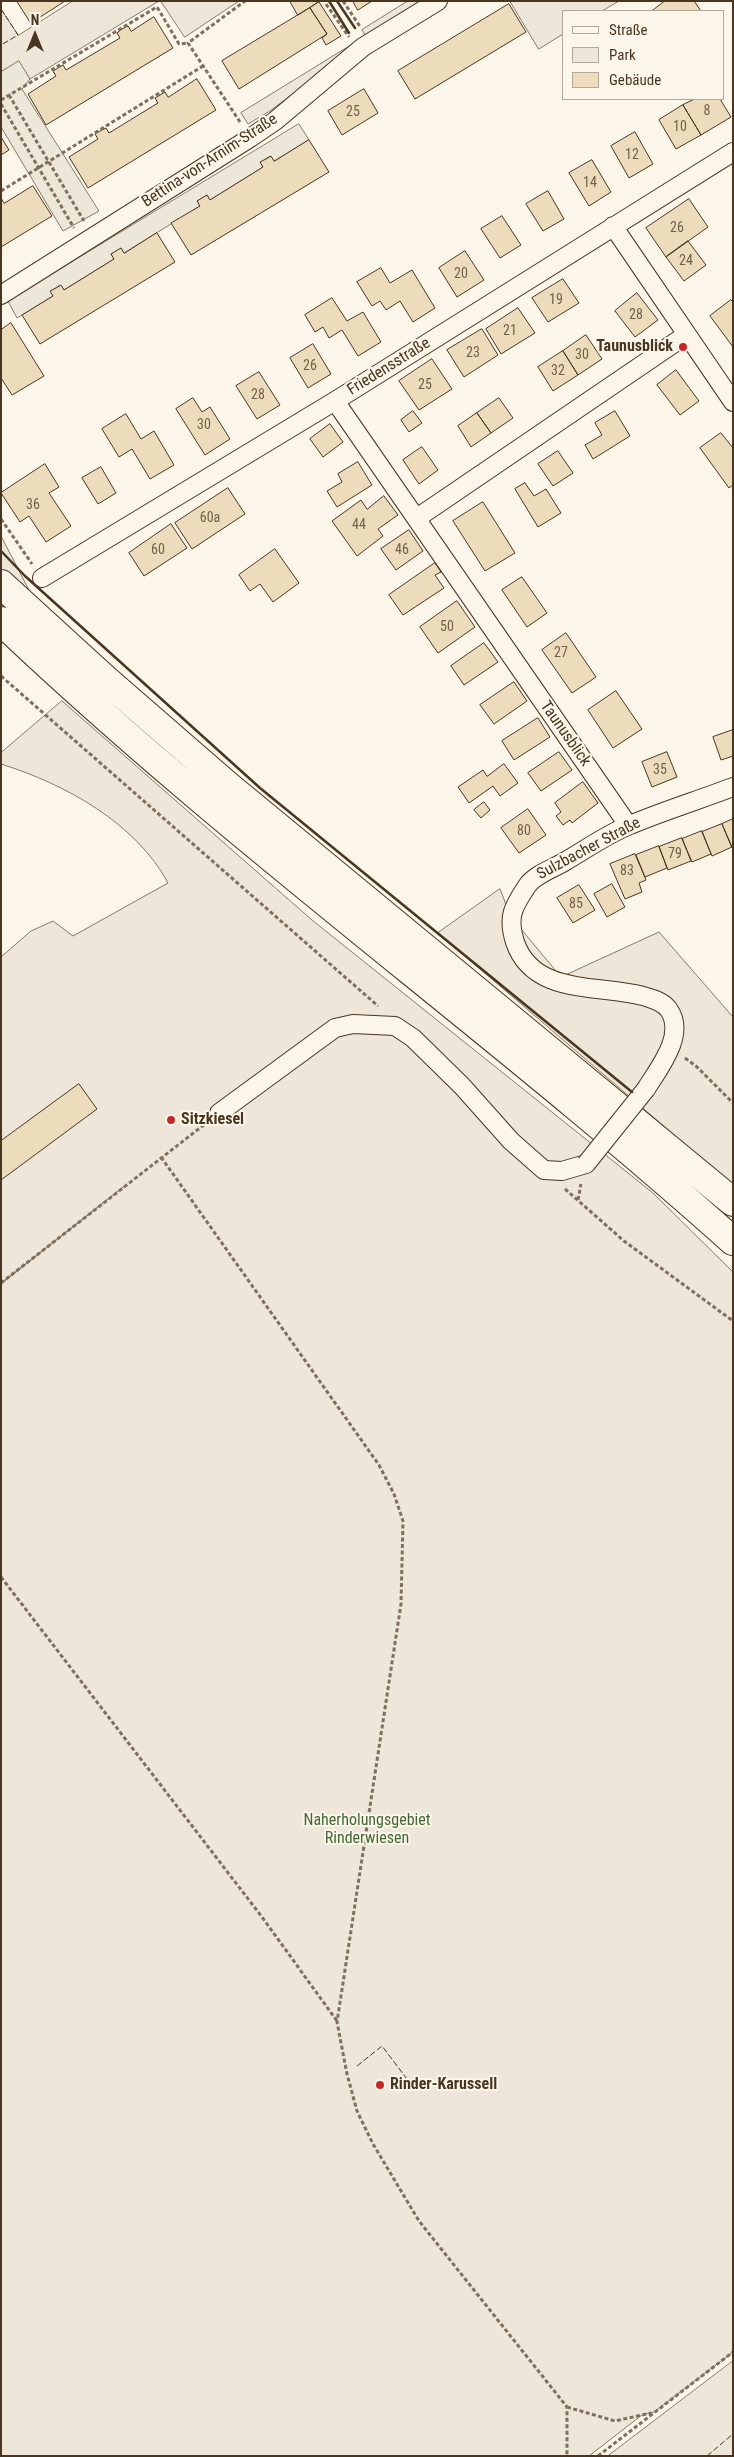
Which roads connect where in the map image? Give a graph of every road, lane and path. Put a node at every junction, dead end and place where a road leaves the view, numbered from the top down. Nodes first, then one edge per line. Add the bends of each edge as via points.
1 (245, 1) edge
2 (343, 1) edge
3 (438, 1) edge
4 (326, 4) dead end
5 (335, 17) junction
6 (331, 20) dead end
7 (352, 42) dead end
8 (370, 42) junction
9 (188, 43) junction
10 (203, 66) junction
11 (9, 94) junction
12 (1, 102) edge
13 (250, 138) junction
14 (733, 152) edge
15 (48, 160) junction
16 (38, 168) junction
17 (1, 191) edge
18 (86, 223) dead end
19 (613, 226) junction
20 (75, 230) dead end
21 (1, 295) edge
22 (686, 335) junction
23 (335, 401) junction
24 (733, 402) edge
25 (416, 518) junction
26 (1, 519) edge
27 (42, 578) joint
28 (1, 584) edge
29 (1, 622) edge
30 (1, 676) edge
31 (733, 787) edge
32 (628, 825) junction
33 (395, 1026) junction
34 (671, 1047) junction
35 (733, 1103) edge
36 (219, 1113) joint
37 (161, 1157) junction
38 (577, 1200) dead end
39 (733, 1202) edge
40 (733, 1241) edge
41 (1, 1283) edge
42 (733, 1321) edge
43 (1, 1577) edge
44 (337, 2022) junction
45 (733, 2352) edge
46 (567, 2407) junction
47 (654, 2412) junction
48 (567, 2456) edge
49 (598, 2456) edge

1 - 9 path
2 - 8 path
3 - 8 street, Bettina-von-Arnim-Straße
4 - 5 path
5 - 6 path
5 - 7 path
8 - 13 street, Bettina-von-Arnim-Straße
9 - 10 path
9 - 11 path via 179,44 157,6
10 - 13 path
10 - 15 path
11 - 12 path
11 - 15 path
12 - 16 path
13 - 21 street, Bettina-von-Arnim-Straße
14 - 19 street, Friedensstraße
15 - 16 path
15 - 18 path
16 - 17 path
16 - 20 path
19 - 22 street
19 - 23 street, Friedensstraße
22 - 24 street
22 - 25 street
23 - 25 street, Taunusblick
23 - 27 street, Friedensstraße
25 - 32 street, Taunusblick
26 - 27 path
28 - 39 highway via 227,785
29 - 40 highway via 197,794
30 - 33 path via 374,1001
31 - 32 street, Sulzbacher Straße
32 - 34 street, Sulzbacher Straße via 530,881 511,916 513,934 519,953 528,964 539,974 558,983 622,990 658,1000 674,1023
33 - 34 street, bridge via 413,1038 511,1141 544,1170 562,1171 586,1164 646,1089
33 - 36 street via 353,1024 336,1028
34 - 35 path via 697,1067
36 - 37 path
37 - 41 path
37 - 44 path via 379,1465 403,1521 401,1604
38 - 42 path via 624,1241
43 - 44 path via 262,1916
44 - 46 path via 357,2111 419,2221
45 - 47 path
46 - 47 path via 615,2421
46 - 48 path
47 - 49 path

